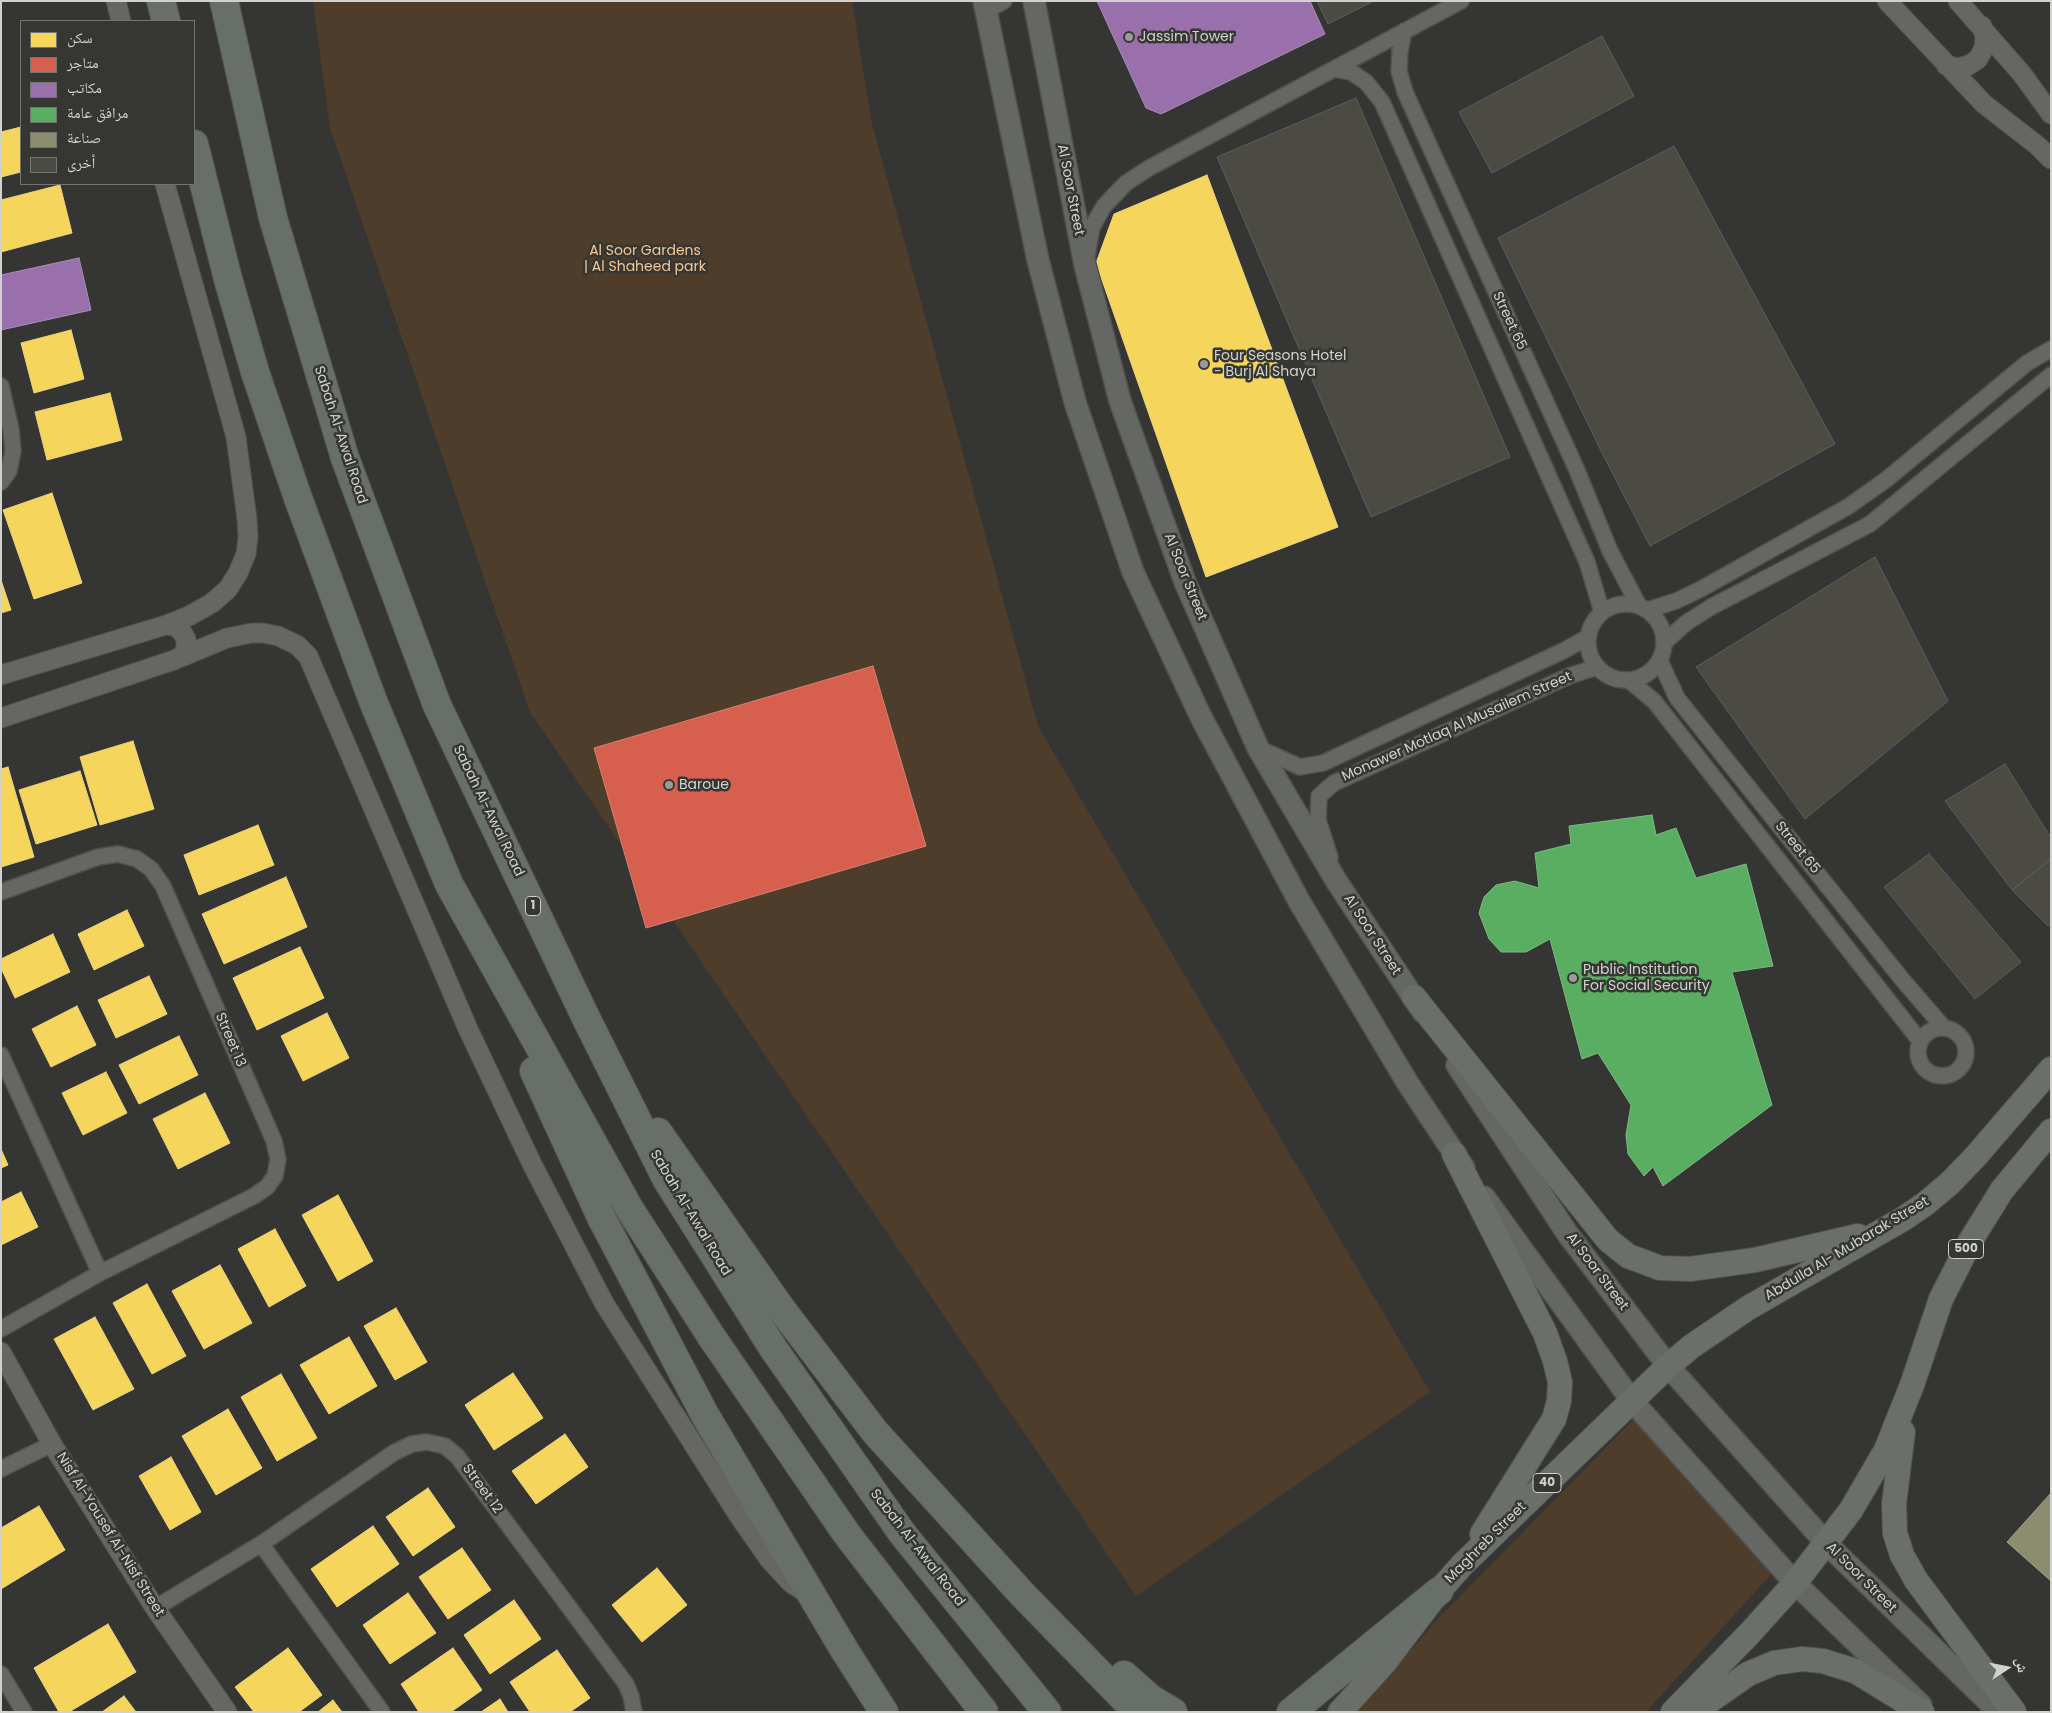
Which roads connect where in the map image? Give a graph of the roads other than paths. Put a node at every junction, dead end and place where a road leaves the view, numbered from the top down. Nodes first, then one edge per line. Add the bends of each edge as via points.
1 (116, 1) edge
2 (161, 1) edge
3 (1034, 1) edge
4 (1462, 1) edge
5 (1887, 1) edge
6 (1958, 1) edge
7 (992, 4) edge
8 (227, 8) edge
9 (121, 20) edge
10 (166, 20) edge
11 (1982, 26) junction
12 (1404, 31) junction
13 (1946, 65) junction
14 (1334, 69) junction
15 (2051, 114) edge
16 (195, 148) edge
17 (2051, 159) edge
18 (164, 185) edge
19 (1085, 265) junction
20 (2051, 349) edge
21 (2051, 375) edge
22 (1, 386) edge
23 (1, 482) edge
24 (1644, 608) junction
25 (1602, 612) junction
26 (166, 625) junction
27 (1588, 637) junction
28 (1665, 642) junction
29 (174, 660) junction
30 (1660, 661) junction
31 (1597, 667) junction
32 (1, 675) edge
33 (1630, 681) junction
34 (1, 718) edge
35 (1258, 748) junction
36 (1337, 882) junction
37 (449, 884) junction
38 (1, 892) edge
39 (1414, 997) junction
40 (586, 1018) junction
41 (1944, 1028) junction
42 (1920, 1041) junction
43 (1, 1055) edge
44 (2051, 1069) edge
45 (2051, 1131) edge
46 (1454, 1154) junction
47 (1886, 1229) junction
48 (100, 1273) junction
49 (1, 1328) edge
50 (1, 1352) edge
51 (1668, 1366) junction
52 (1912, 1385) junction
53 (1632, 1402) junction
54 (52, 1444) junction
55 (1, 1469) edge
56 (261, 1544) junction
57 (1827, 1544) junction
58 (1462, 1565) junction
59 (1795, 1582) junction
60 (1439, 1590) junction
61 (812, 1595) junction
62 (1024, 1596) junction
63 (155, 1608) junction
64 (845, 1651) junction
65 (1, 1674) edge
66 (24, 1712) edge
67 (228, 1712) edge
68 (382, 1712) edge
69 (634, 1712) edge
70 (884, 1712) edge
71 (894, 1712) edge
72 (984, 1712) edge
73 (1047, 1712) edge
74 (1137, 1712) edge
75 (1173, 1712) edge
76 (1291, 1712) edge
77 (1340, 1712) edge
78 (1673, 1712) edge
79 (1694, 1712) edge
80 (1922, 1712) edge
81 (1929, 1712) edge
82 (1999, 1712) edge
83 (2014, 1712) edge

1 - 9 street
2 - 10 highway
3 - 19 main road, Al Soor Street
4 - 12 street
5 - 13 street
6 - 11 street
7 - 46 main road via 1038,260 1075,402 1134,572 1201,717 1299,901
8 - 40 highway, Sabah Al-Awal Road / 1 via 273,218 345,458 437,705
11 - 13 street via 1984,48 1978,59 1958,68
11 - 15 street
12 - 14 street
12 - 24 street, Street 65 via 1399,71 1405,92 1576,468 1610,551
13 - 17 street via 1984,104
14 - 19 street via 1157,164 1126,184 1104,206 1092,227
14 - 25 street, Street 65 via 1351,72 1366,82 1382,102 1588,562
16 - 37 highway via 255,372 295,489 373,701
18 - 26 street via 236,437 248,538 246,554 228,589 190,616
19 - 35 main road, Al Soor Street via 1120,401 1146,476 1185,582
20 - 24 street via 2027,363 1887,480 1849,506 1676,601
21 - 28 street via 1870,524 1711,607 1686,622
22 - 23 street via 14,451 9,470
24 - 25 street via 1620,604
24 - 28 street via 1660,624
25 - 27 street
26 - 29 street via 175,626 186,639 182,656
26 - 32 street
27 - 31 street via 1588,648
27 - 35 street, Monawer Motlaq Al Musailem Street via 1323,763 1300,767
28 - 30 street
29 - 34 street
29 - 61 street via 227,638 252,633 278,636 308,656 468,1029 532,1164 604,1303 768,1559 796,1588
30 - 33 street via 1642,678
30 - 41 street, Street 65 via 1677,698
31 - 33 street via 1612,678
31 - 36 street, Monawer Motlaq Al Musailem Street via 1568,676 1334,783 1319,796 1318,820
33 - 42 street, Street 65 via 1654,701
35 - 36 main road, Al Soor Street
36 - 39 main road, Al Soor Street
37 - 61 highway via 601,1217 705,1415
37 - 72 highway via 629,1208 711,1336 846,1533
38 - 48 street, Street 13 via 98,857 118,854 137,859 151,869 163,886 274,1141 278,1159 275,1176 267,1187
39 - 47 main road via 1608,1240 1634,1259 1660,1268 1690,1269 1755,1260
39 - 51 main road, Al Soor Street via 1567,1233
40 - 62 highway via 658,1131 768,1291 874,1432
40 - 73 highway, Sabah Al-Awal Road / 1 via 667,1180 772,1348 902,1533
41 - 42 street via 1930,1031
41 - 42 street via 1958,1034 1966,1046 1964,1062 1954,1073 1938,1076 1925,1070 1917,1056
43 - 48 street
44 - 47 main road, Abdulla Al- Mubarak Street via 1950,1183
45 - 52 main road, 500 via 2002,1190 1971,1240 1941,1299
46 - 53 main road
46 - 58 main road via 1545,1333 1560,1387 1550,1425
47 - 51 main road, Abdulla Al- Mubarak Street via 1748,1308
48 - 49 street, Street 13
50 - 54 street, Nisf Al-Yousef Al-Nisf Street
51 - 53 main road, Maghreb Street / 40
51 - 57 main road, Al Soor Street
52 - 57 main road, 500 via 1876,1469
52 - 83 main road via 1894,1504 1897,1543 1906,1566
53 - 58 main road, Maghreb Street / 40
53 - 59 main road
54 - 55 street
54 - 63 street, Nisf Al-Yousef Al-Nisf Street
56 - 63 street, Street 12
56 - 68 street
56 - 69 street, Street 12 via 395,1452 412,1444 427,1442 445,1446 457,1456 626,1684
57 - 59 main road
57 - 82 main road, Al Soor Street
58 - 60 main road, Maghreb Street / 40
59 - 78 main road
59 - 81 main road
60 - 76 highway
60 - 77 main road, Maghreb Street / 40 via 1384,1662
61 - 64 highway
62 - 74 highway
62 - 75 highway via 1064,1622 1151,1699
63 - 67 street, Nisf Al-Yousef Al-Nisf Street
64 - 70 highway
64 - 71 highway
65 - 66 street
79 - 80 main road via 1748,1674 1774,1664 1802,1659 1855,1671

